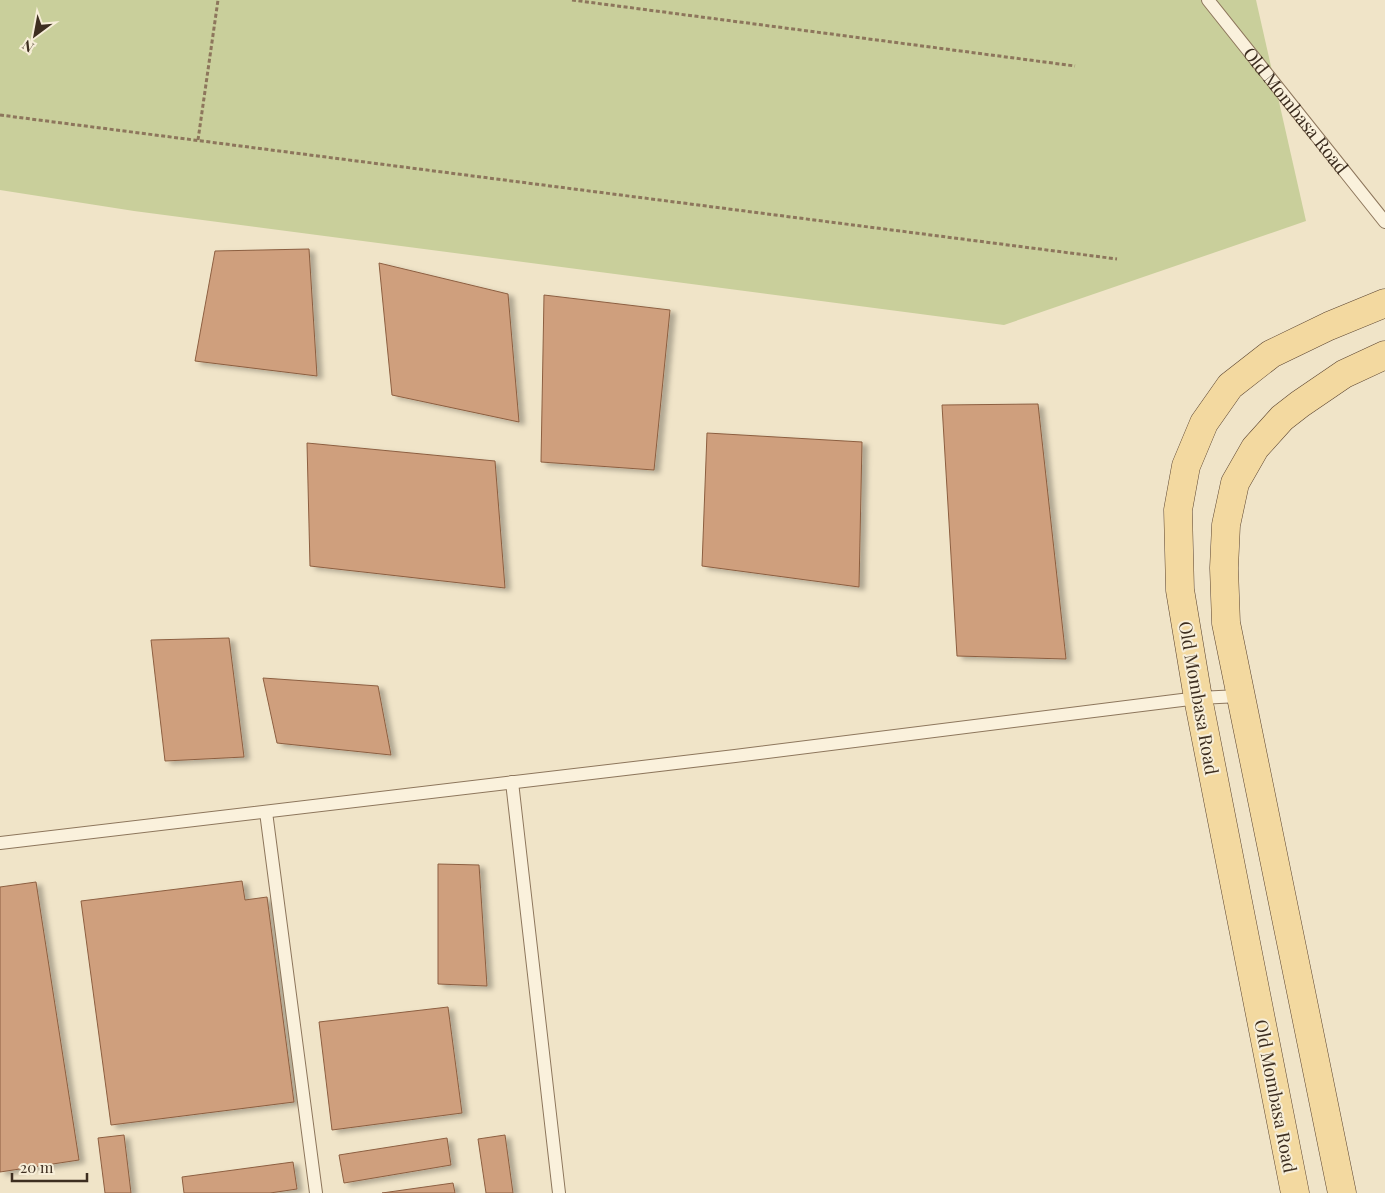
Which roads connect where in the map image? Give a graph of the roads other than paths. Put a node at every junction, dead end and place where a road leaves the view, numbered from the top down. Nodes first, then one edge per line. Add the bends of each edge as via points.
1 (1208, 0) edge
2 (1385, 222) edge
3 (1385, 303) edge
4 (1385, 355) edge
5 (1240, 696) junction
6 (1198, 698) junction
7 (512, 782) junction
8 (266, 812) junction
9 (0, 843) edge
10 (316, 1193) edge
11 (558, 1193) edge
12 (1296, 1193) edge
13 (1342, 1193) edge

1 - 2 lane, Old Mombasa Road
3 - 6 main road, Old Mombasa Road via 1271,354 1230,386 1204,423 1186,466 1178,510 1180,590
4 - 5 main road via 1344,374 1282,418 1255,448 1235,483 1226,525 1224,568 1226,623
5 - 6 lane
5 - 13 main road
6 - 7 lane
6 - 12 main road, Old Mombasa Road
7 - 8 lane
7 - 11 lane
8 - 9 lane
8 - 10 lane

